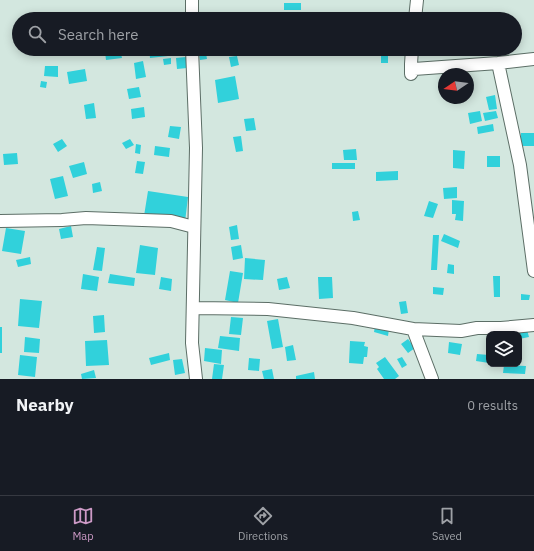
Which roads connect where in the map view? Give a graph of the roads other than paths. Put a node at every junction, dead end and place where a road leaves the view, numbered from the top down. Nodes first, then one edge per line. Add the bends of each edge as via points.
1 (192, 0) edge
2 (417, 0) edge
3 (192, 12) edge
4 (416, 12) edge
5 (192, 56) edge
6 (411, 56) edge
7 (534, 59) edge
8 (498, 64) junction
9 (0, 221) edge
10 (194, 227) junction
11 (534, 271) edge
12 (193, 308) junction
13 (534, 325) edge
14 (414, 329) junction
15 (196, 379) edge
16 (432, 379) edge

1 - 3 street
2 - 4 street
5 - 10 street via 196,148
6 - 8 street via 411,74 414,69
7 - 8 street
8 - 11 street via 520,165
9 - 10 street via 86,218 171,221
10 - 12 street
12 - 14 street via 268,309 353,318
12 - 15 street via 192,343
13 - 14 street via 477,328 461,332
14 - 16 street

